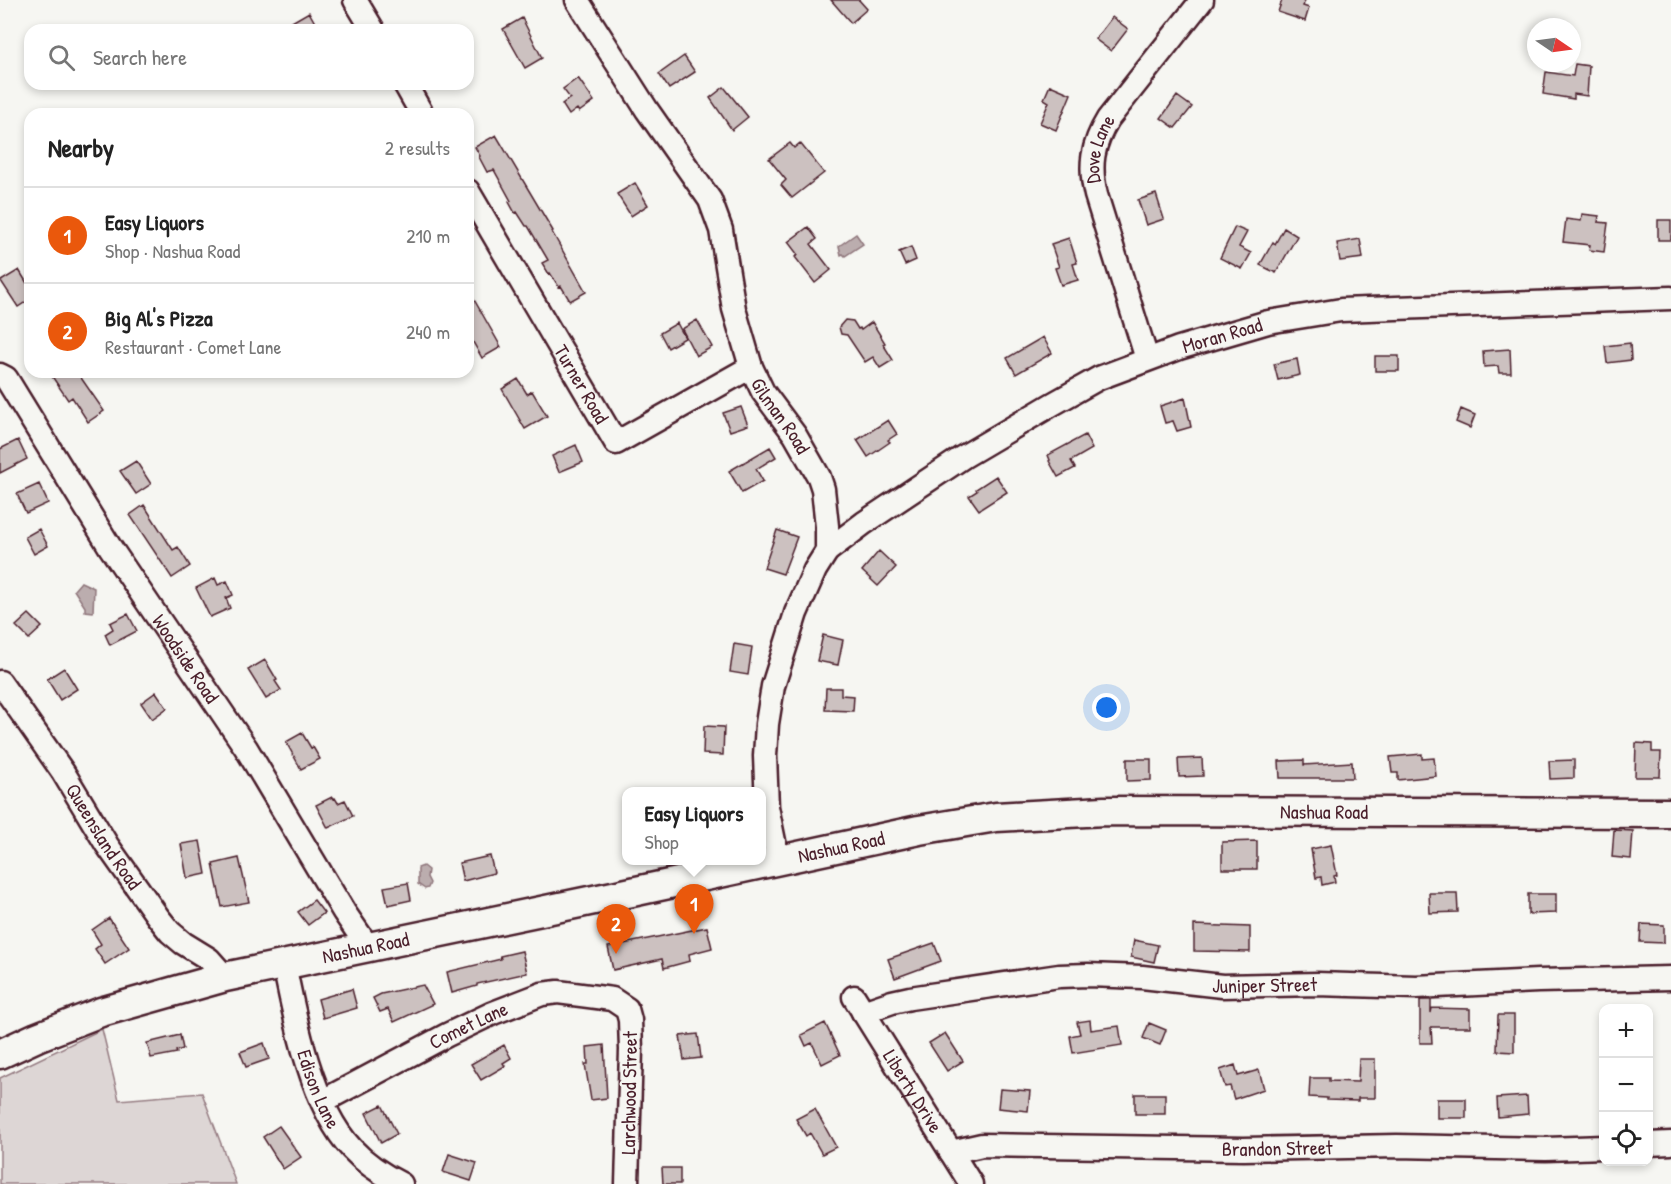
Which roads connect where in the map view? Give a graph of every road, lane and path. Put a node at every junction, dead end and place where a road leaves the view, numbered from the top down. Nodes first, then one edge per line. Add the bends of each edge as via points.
1 (355, 0) edge
2 (577, 0) edge
3 (1202, 0) edge
4 (369, 24) edge
5 (408, 90) edge
6 (419, 108) edge
7 (474, 201) edge
8 (1671, 298) edge
9 (1147, 359) junction
10 (751, 367) junction
11 (0, 375) edge
12 (827, 551) junction
13 (0, 682) edge
14 (1671, 813) edge
15 (778, 861) junction
16 (766, 864) edge
17 (759, 865) edge
18 (368, 947) junction
19 (284, 964) junction
20 (225, 977) junction
21 (1671, 978) edge
22 (623, 1005) joint
23 (859, 1005) joint
24 (0, 1054) edge
25 (323, 1101) junction
26 (1671, 1143) edge
27 (1653, 1144) edge
28 (1599, 1147) edge
29 (951, 1152) junction
30 (400, 1184) edge
31 (627, 1184) edge
32 (971, 1184) edge

1 - 4 street
2 - 10 street, Gilman Road via 710,200 721,230 734,309
3 - 9 street, Dove Lane via 1108,119 1092,155 1096,195
5 - 6 street
7 - 10 street, Turner Road via 616,442
8 - 9 street, Moran Road via 1331,312 1268,321
9 - 12 street, Moran Road via 1100,378 963,457
10 - 12 street, Gilman Road via 819,477 825,503
11 - 18 street, Woodside Road via 16,393 110,547 246,748
12 - 15 street via 796,613 772,686 765,766 767,807
13 - 20 street, Queensland Road via 158,917 170,932 208,959
14 - 15 main road, Nashua Road via 1033,813 919,830
15 - 16 main road, Nashua Road
17 - 18 main road, Nashua Road
18 - 19 main road, Nashua Road
19 - 20 main road, Nashua Road
19 - 25 street, Edison Lane via 300,1040
20 - 24 main road, Nashua Road via 101,1012
21 - 23 street, Juniper Street via 1416,987 1222,986 1088,975
22 - 25 street, Comet Lane via 605,998 558,992 542,994 447,1035
22 - 31 street, Larchwood Street via 629,1014 631,1050
23 - 29 street, Liberty Drive
25 - 30 street, Edison Lane via 350,1147
26 - 27 street
28 - 29 street, Brandon Street via 1244,1149 991,1144
29 - 32 street, Liberty Drive

